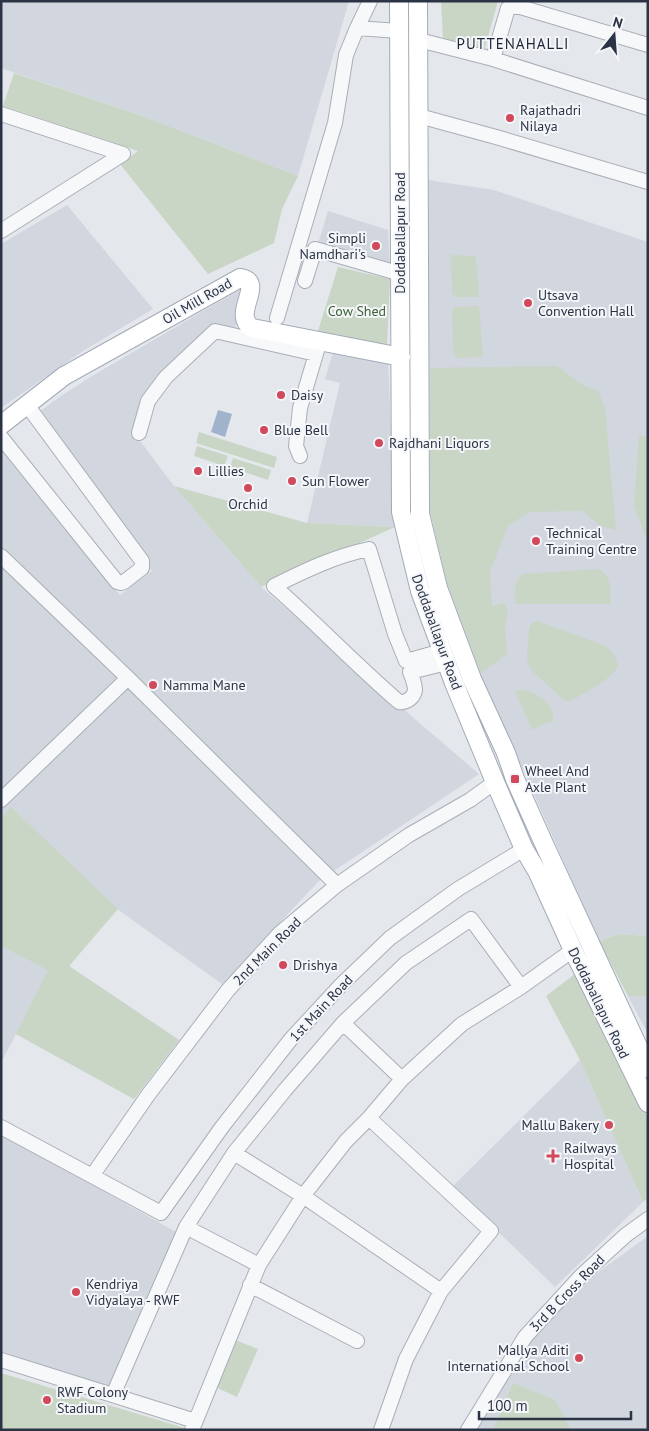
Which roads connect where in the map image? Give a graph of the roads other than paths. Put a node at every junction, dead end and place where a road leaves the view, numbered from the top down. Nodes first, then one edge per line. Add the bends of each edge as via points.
1 (370, 1) edge
2 (399, 1) edge
3 (418, 1) edge
4 (357, 28) junction
5 (399, 31) junction
6 (419, 40) junction
7 (648, 45) edge
8 (493, 59) junction
9 (648, 108) edge
10 (1, 114) edge
11 (419, 116) junction
12 (648, 182) edge
13 (1, 231) edge
14 (400, 274) junction
15 (305, 281) dead end
16 (277, 318) dead end
17 (249, 333) junction
18 (318, 348) junction
19 (401, 357) junction
20 (27, 405) junction
21 (1, 425) edge
22 (139, 433) dead end
23 (1, 437) edge
24 (300, 456) dead end
25 (1, 556) edge
26 (444, 657) junction
27 (408, 667) junction
28 (128, 678) junction
29 (474, 685) junction
30 (458, 692) junction
31 (495, 782) junction
32 (1, 800) edge
33 (524, 849) junction
34 (337, 885) junction
35 (572, 950) junction
36 (521, 987) junction
37 (343, 1022) junction
38 (648, 1068) edge
39 (402, 1078) junction
40 (648, 1103) edge
41 (369, 1118) junction
42 (1, 1127) edge
43 (234, 1152) junction
44 (92, 1176) junction
45 (304, 1196) junction
46 (648, 1219) edge
47 (186, 1227) junction
48 (259, 1265) junction
49 (250, 1286) junction
50 (441, 1291) junction
51 (357, 1340) dead end
52 (1, 1360) edge
53 (113, 1396) junction
54 (193, 1426) edge
55 (381, 1430) edge
56 (468, 1430) edge

1 - 4 street
2 - 5 main road, Doddaballapur Road
3 - 6 main road, Doddaballapur Road
4 - 5 street
4 - 16 street via 346,55 335,123
5 - 14 main road, Doddaballapur Road
6 - 8 street
6 - 11 main road, Doddaballapur Road
7 - 8 street via 517,6 508,8
8 - 9 street
10 - 13 street via 124,154
11 - 12 street
11 - 29 main road, Doddaballapur Road via 420,514 438,588
14 - 15 street via 315,249
14 - 19 main road, Doddaballapur Road
17 - 18 main road
17 - 20 main road, Oil Mill Road via 244,316 250,284 238,278 64,376
17 - 22 street via 215,331 166,376 148,401
18 - 19 main road
18 - 24 street via 300,408 296,446
19 - 26 main road, Doddaballapur Road via 401,512 420,591
20 - 21 main road, Oil Mill Road
20 - 23 street via 142,561 142,568 124,582 117,582
25 - 28 street
26 - 27 street
26 - 30 main road, Doddaballapur Road
27 - 27 street via 415,689 409,700 403,703 378,684 274,586 305,570 369,549
28 - 32 street
28 - 34 street
29 - 30 main road
29 - 38 main road, Doddaballapur Road
30 - 31 main road, Doddaballapur Road
31 - 33 main road, Doddaballapur Road
31 - 34 street, 2nd Main Road via 409,835
33 - 35 main road, Doddaballapur Road
33 - 44 street, 1st Main Road via 458,888 390,938 341,985 285,1047 222,1127 161,1213
34 - 44 street, 2nd Main Road via 280,933 228,990 148,1095
35 - 36 street
35 - 40 main road, Doddaballapur Road
36 - 37 street via 471,919 406,963
36 - 39 street via 462,1024
37 - 39 street
37 - 43 street
39 - 41 street
41 - 45 street via 346,1141
41 - 50 street via 491,1231
42 - 44 street
43 - 45 street
43 - 47 street
45 - 48 street
45 - 50 street
46 - 56 street, 3rd B Cross Road via 581,1276 525,1337
47 - 48 street
47 - 53 street
48 - 49 street
49 - 51 street
49 - 54 street
50 - 55 street via 406,1359
52 - 53 street
53 - 54 street

